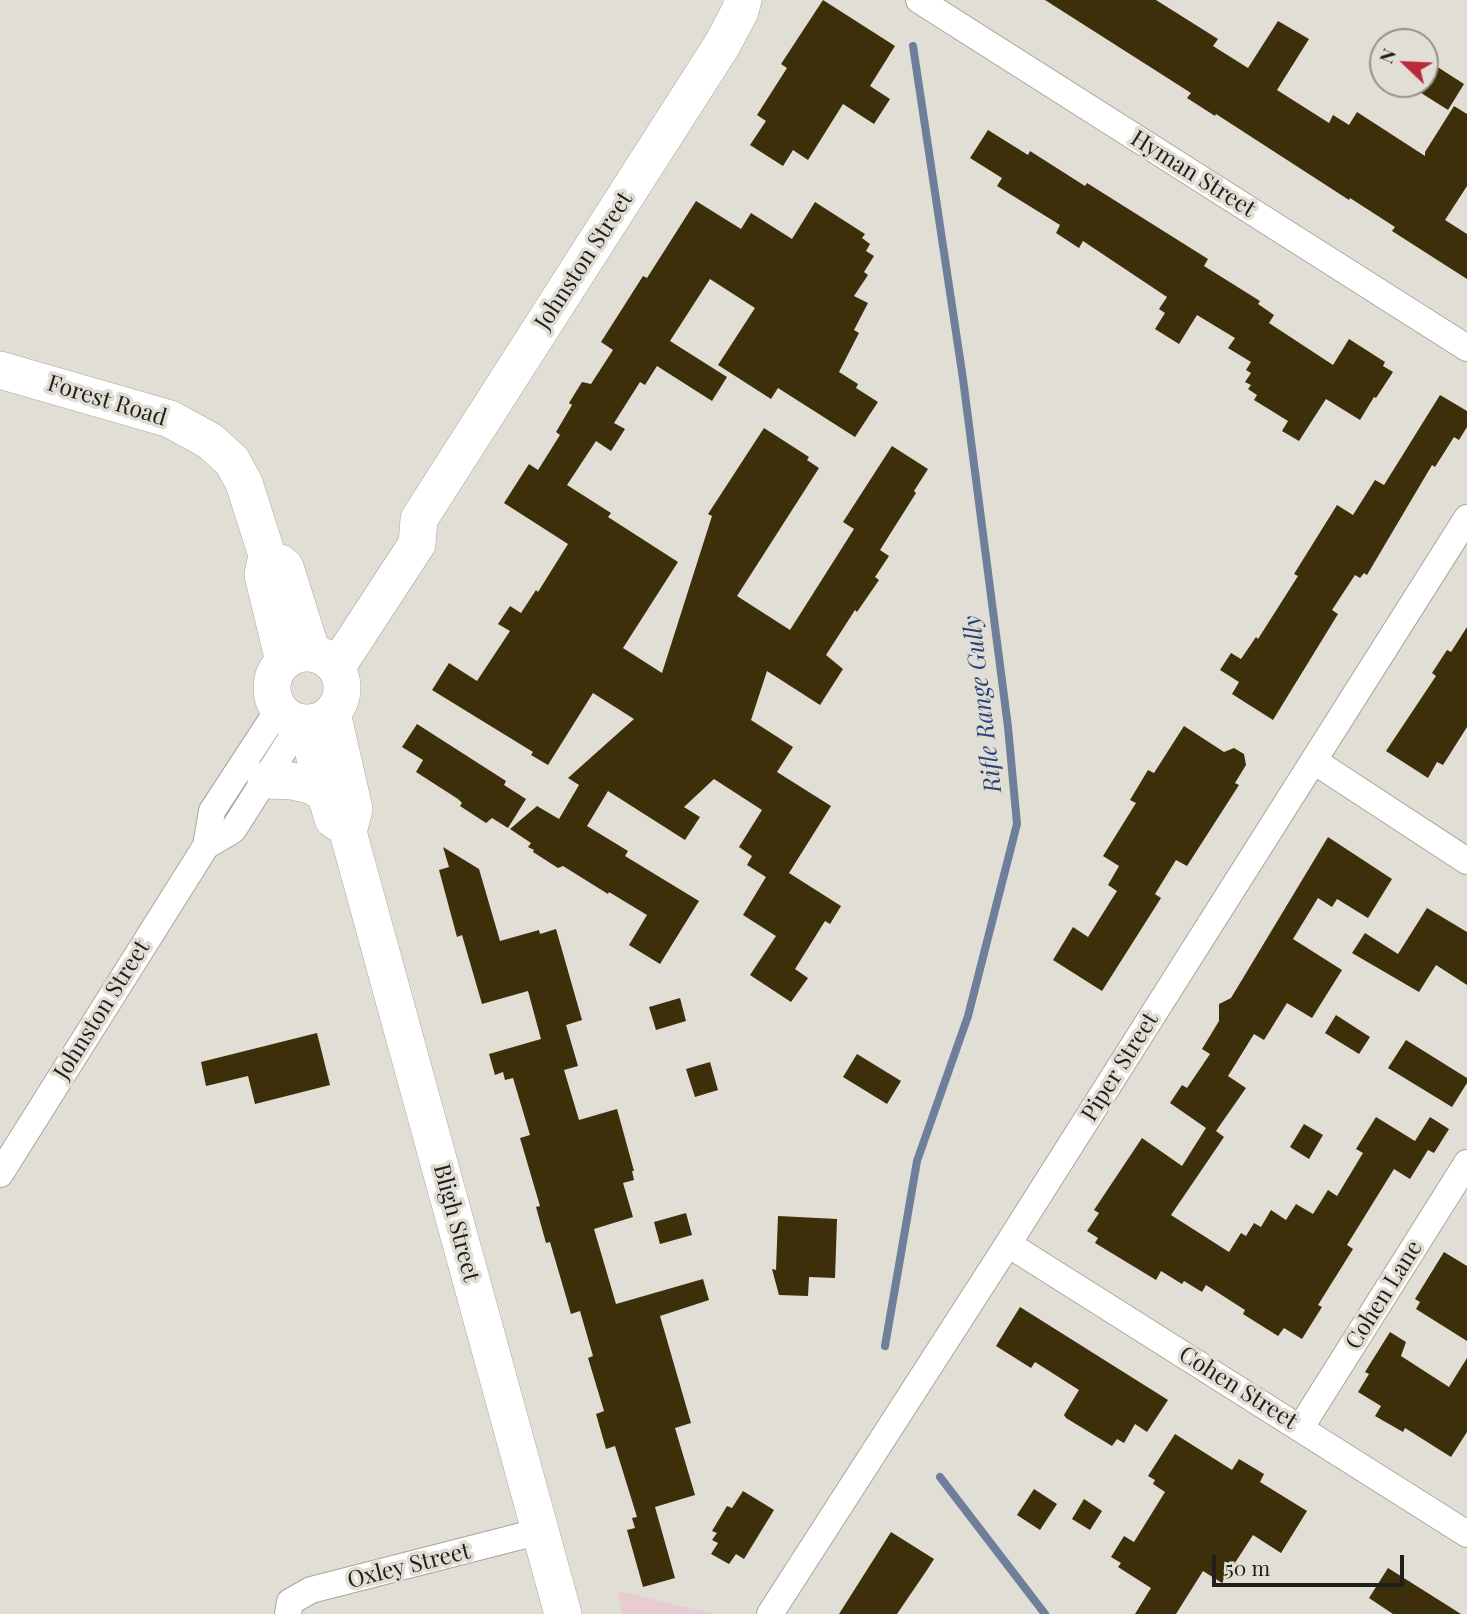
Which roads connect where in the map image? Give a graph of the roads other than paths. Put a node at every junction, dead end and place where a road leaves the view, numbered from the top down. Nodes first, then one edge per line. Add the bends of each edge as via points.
1 (743, 0) edge
2 (919, 0) edge
3 (1467, 348) edge
4 (0, 370) edge
5 (1467, 518) edge
6 (312, 659) junction
7 (305, 717) junction
8 (1314, 761) junction
9 (265, 780) junction
10 (325, 793) junction
11 (348, 832) junction
12 (206, 846) junction
13 (1467, 861) edge
14 (1467, 1163) edge
15 (0, 1174) edge
16 (1008, 1244) junction
17 (1301, 1427) junction
18 (541, 1531) junction
19 (1467, 1534) edge
20 (288, 1614) edge
21 (563, 1614) edge
22 (770, 1614) edge

1 - 6 street, Johnston Street via 722,45 419,519 396,530
2 - 3 street, Hyman Street
4 - 6 street, Forest Road via 170,419 210,441 232,460 267,555 285,567
5 - 8 street, Piper Street
6 - 7 street via 342,686 338,705
6 - 7 street, Johnston Street via 272,678 271,690
7 - 9 street, Johnston Street
7 - 10 street, Bligh Street
7 - 11 street, Bligh Street via 354,809
7 - 12 street, Johnston Street via 212,811
8 - 13 street
8 - 16 street, Piper Street
9 - 10 street via 292,781
9 - 12 street, Johnston Street via 233,830
10 - 11 street, Bligh Street via 333,819
11 - 18 street, Bligh Street
12 - 15 street, Johnston Street
14 - 17 street, Cohen Lane
16 - 17 street, Cohen Street
16 - 22 street, Piper Street
17 - 19 street, Cohen Street
18 - 20 street, Oxley Street via 311,1590 290,1602
18 - 21 street, Bligh Street

